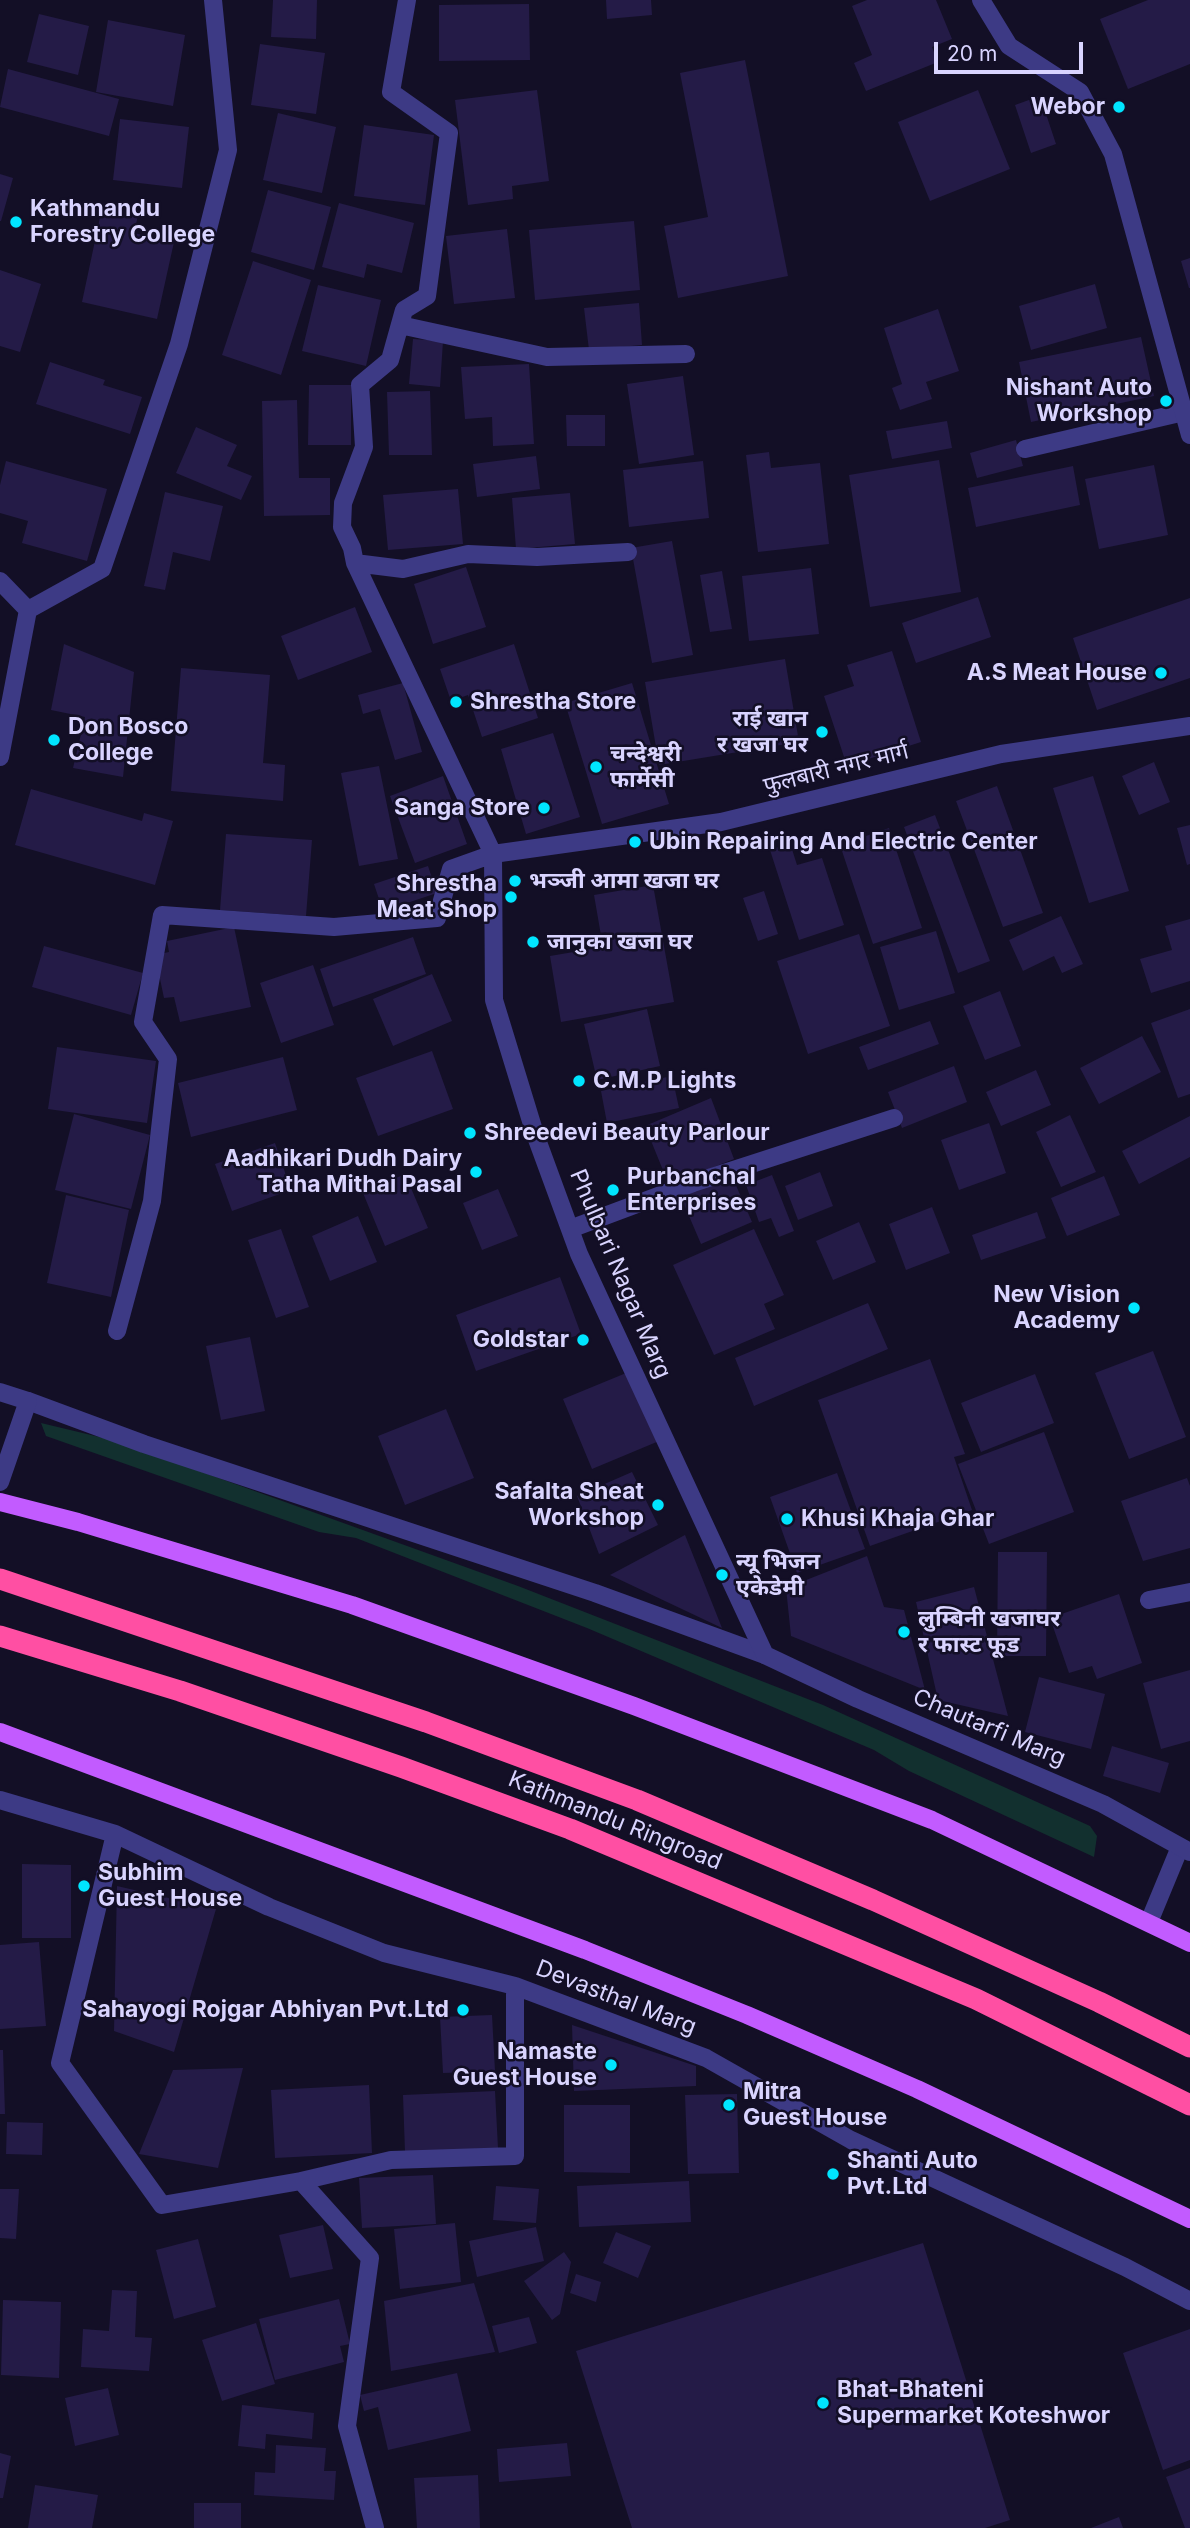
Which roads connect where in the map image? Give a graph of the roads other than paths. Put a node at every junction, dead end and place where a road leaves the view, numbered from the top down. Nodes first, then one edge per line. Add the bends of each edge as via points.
1 (213, 0) edge
2 (407, 0) edge
3 (981, 0) edge
4 (400, 325) junction
5 (687, 354) dead end
6 (1184, 412) junction
7 (1190, 435) edge
8 (1025, 449) dead end
9 (628, 552) dead end
10 (355, 563) junction
11 (0, 581) edge
12 (28, 610) junction
13 (1190, 726) edge
14 (0, 757) edge
15 (493, 853) junction
16 (894, 1118) dead end
17 (570, 1229) junction
18 (117, 1331) dead end
19 (0, 1392) edge
20 (28, 1401) junction
21 (0, 1482) edge
22 (0, 1502) edge
23 (0, 1579) edge
24 (1190, 1592) edge
25 (1149, 1600) dead end
26 (0, 1636) edge
27 (765, 1655) junction
28 (0, 1732) edge
29 (0, 1800) edge
30 (115, 1834) junction
31 (1185, 1850) edge
32 (1149, 1922) junction
33 (1190, 1943) edge
34 (515, 1986) junction
35 (1190, 2047) edge
36 (1190, 2105) edge
37 (301, 2180) junction
38 (1190, 2219) edge
39 (1190, 2301) edge
40 (375, 2528) edge

1 - 12 street via 228,150 180,344 102,569
2 - 4 street via 390,92 449,133 427,296 404,310
3 - 6 street via 1009,46 1080,92 1113,154
4 - 5 street via 547,357
4 - 10 street via 390,360 359,386 364,447 343,503 342,527
6 - 7 street
6 - 8 street
9 - 10 street via 537,557 468,554 403,569
10 - 15 street
11 - 12 street
12 - 14 street
13 - 15 street, फुलबारी नगर मार्ग via 1001,754 721,822
15 - 17 street, Phulbari Nagar Marg via 494,1000
15 - 18 street, फुलबारी नगर मार्ग via 452,869 436,918 334,927 162,915 143,1022 168,1059 152,1201
16 - 17 street via 693,1183
17 - 27 street, Phulbari Nagar Marg
19 - 20 street, Chautarfi Marg
20 - 21 street
20 - 27 street, Chautarfi Marg via 144,1444 556,1579
22 - 32 main road via 352,1605 634,1706 932,1820
23 - 35 highway, Kathmandu Ringroad via 426,1722 637,1800 1100,2002
24 - 25 street
26 - 36 highway, Kathmandu Ringroad via 219,1705 570,1829 976,1999
27 - 31 street, Chautarfi Marg via 1102,1804
28 - 38 main road via 747,2015 918,2089
29 - 30 street, Devasthal Marg
30 - 34 street, Devasthal Marg via 269,1907 384,1953
30 - 37 street via 60,2063 162,2205
31 - 32 street
32 - 33 main road
34 - 37 street via 514,2156 391,2160
34 - 39 street, Devasthal Marg via 706,2058 851,2140
37 - 40 street via 370,2258 347,2427

